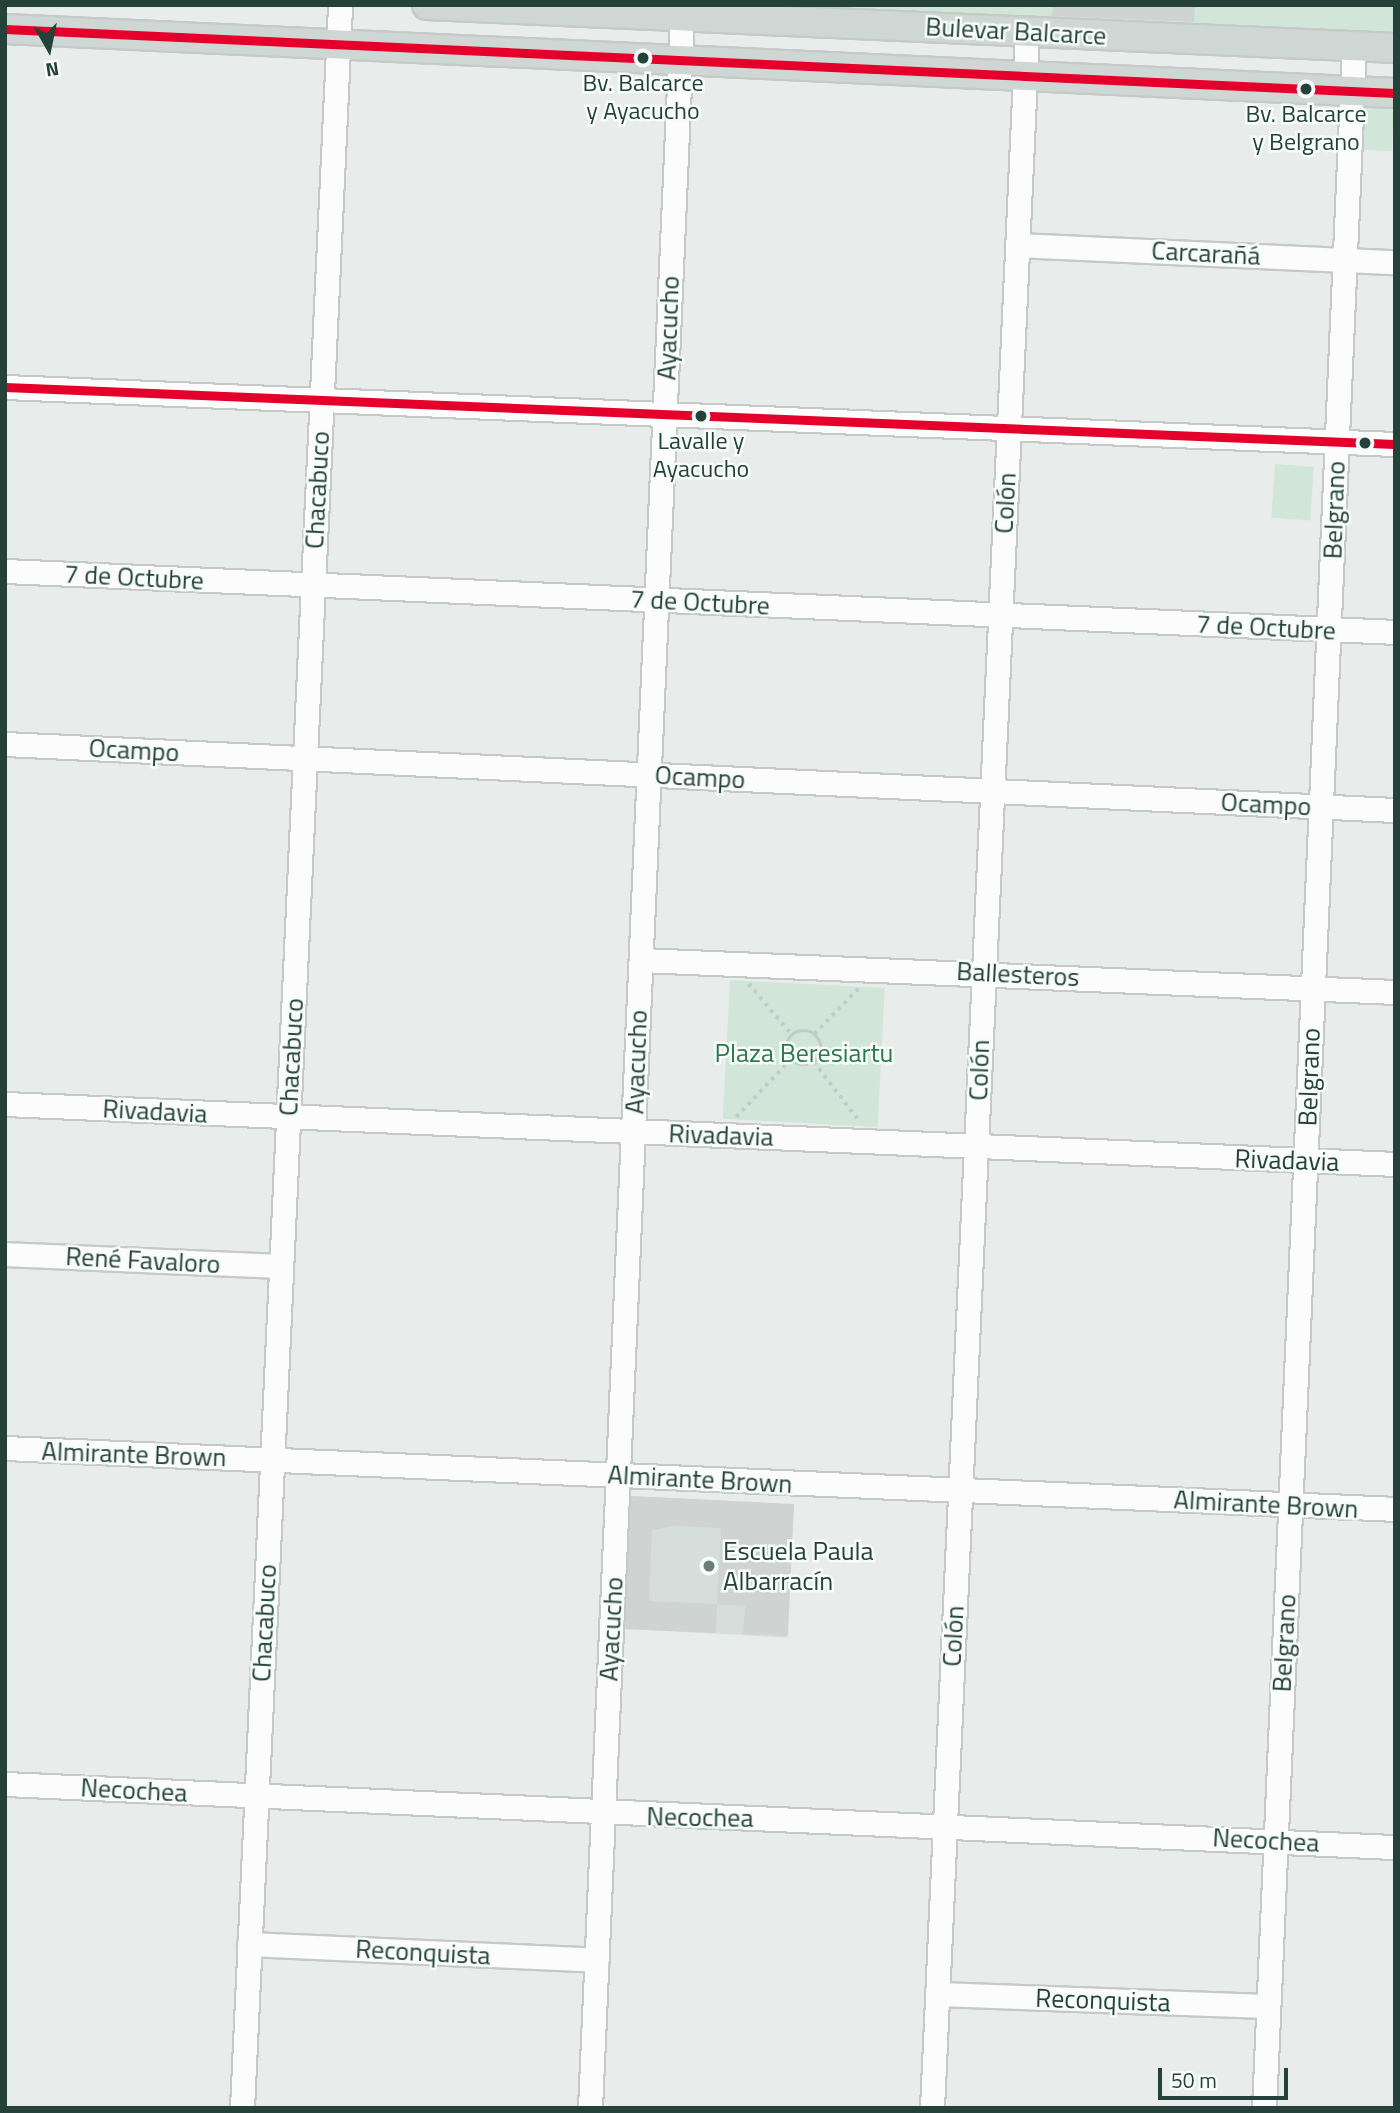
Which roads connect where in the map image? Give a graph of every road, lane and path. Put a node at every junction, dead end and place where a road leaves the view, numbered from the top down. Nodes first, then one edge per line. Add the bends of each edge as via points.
1 (340, 5) edge
2 (427, 5) edge
3 (682, 16) junction
4 (5, 29) edge
5 (1027, 32) junction
6 (338, 45) junction
7 (1354, 46) junction
8 (1395, 48) edge
9 (680, 60) junction
10 (1024, 76) junction
11 (1352, 91) junction
12 (1395, 93) edge
13 (1017, 245) junction
14 (1345, 260) junction
15 (1395, 262) edge
16 (5, 387) edge
17 (321, 398) junction
18 (664, 412) junction
19 (1009, 428) junction
20 (1337, 442) junction
21 (1395, 444) edge
22 (5, 571) edge
23 (313, 585) junction
24 (656, 600) junction
25 (1000, 615) junction
26 (1329, 630) junction
27 (1395, 632) edge
28 (5, 744) edge
29 (305, 758) junction
30 (649, 774) junction
31 (992, 791) junction
32 (1321, 806) junction
33 (1395, 810) edge
34 (640, 960) junction
35 (731, 962) junction
36 (879, 967) junction
37 (983, 973) junction
38 (1313, 988) junction
39 (1395, 992) edge
40 (814, 1034) junction
41 (793, 1036) junction
42 (791, 1059) junction
43 (814, 1062) junction
44 (5, 1104) edge
45 (288, 1117) junction
46 (633, 1132) junction
47 (720, 1134) junction
48 (874, 1141) junction
49 (976, 1146) junction
50 (1306, 1160) junction
51 (1395, 1164) edge
52 (5, 1254) edge
53 (281, 1266) junction
54 (5, 1448) edge
55 (272, 1460) junction
56 (618, 1475) junction
57 (960, 1490) junction
58 (1290, 1505) junction
59 (1395, 1510) edge
60 (5, 1784) edge
61 (256, 1796) junction
62 (603, 1815) junction
63 (945, 1823) junction
64 (1275, 1840) junction
65 (1395, 1847) edge
66 (249, 1944) junction
67 (597, 1960) junction
68 (937, 1994) junction
69 (1268, 2006) junction
70 (242, 2108) edge
71 (590, 2108) edge
72 (932, 2108) edge
73 (1264, 2108) edge

1 - 6 street, Chacabuco
2 - 3 main road, Bulevar Balcarce
3 - 5 main road, Bulevar Balcarce
3 - 9 street, Ayacucho
4 - 6 main road, Bulevar Balcarce
5 - 7 main road, Bulevar Balcarce
5 - 10 street, Colón
6 - 9 main road, Bulevar Balcarce
6 - 17 street, Chacabuco
7 - 8 main road, Bulevar Balcarce
7 - 11 street, Belgrano
9 - 10 main road, Bulevar Balcarce
9 - 18 street, Ayacucho
10 - 11 main road, Bulevar Balcarce
10 - 13 street, Colón
11 - 12 main road, Bulevar Balcarce
11 - 14 street, Belgrano
13 - 14 street, Carcarañá
13 - 19 street, Colón
14 - 15 street, Carcarañá
14 - 20 street, Belgrano
16 - 17 street
17 - 18 street
17 - 23 street, Chacabuco
18 - 19 street
18 - 24 street, Ayacucho
19 - 20 street
19 - 25 street, Colón
20 - 21 street
20 - 26 street, Belgrano
22 - 23 street, 7 de Octubre
23 - 24 street, 7 de Octubre
23 - 29 street, Chacabuco
24 - 25 street, 7 de Octubre
24 - 30 street, Ayacucho
25 - 26 street, 7 de Octubre
25 - 31 street, Colón
26 - 27 street, 7 de Octubre
26 - 32 street, Belgrano
28 - 29 street, Ocampo
29 - 30 street, Ocampo
29 - 45 street, Chacabuco
30 - 31 street, Ocampo
30 - 34 street, Ayacucho
31 - 32 street, Ocampo
31 - 37 street, Colón
32 - 33 street, Ocampo
32 - 38 street, Belgrano
34 - 35 street, Ballesteros
34 - 46 street, Ayacucho
35 - 36 street, Ballesteros
35 - 41 path
36 - 37 street, Ballesteros
36 - 40 path
37 - 38 street, Ballesteros
37 - 49 street, Colón
38 - 39 street, Ballesteros
38 - 50 street, Belgrano
40 - 41 path
40 - 43 path via 821,1049
41 - 42 path
42 - 43 path
42 - 47 path
43 - 48 path
44 - 45 street, Rivadavia
45 - 46 street, Rivadavia
45 - 53 street, Chacabuco
46 - 47 street, Rivadavia
46 - 56 street, Ayacucho
47 - 48 street, Rivadavia
48 - 49 street, Rivadavia
49 - 50 street, Rivadavia
49 - 57 street, Colón
50 - 51 street, Rivadavia
50 - 58 street, Belgrano
52 - 53 street, René Favaloro
53 - 55 street, Chacabuco
54 - 55 street, Almirante Brown
55 - 56 street, Almirante Brown
55 - 61 street, Chacabuco
56 - 57 street, Almirante Brown
56 - 62 street, Ayacucho
57 - 58 street, Almirante Brown
57 - 63 street, Colón
58 - 59 street, Almirante Brown
58 - 64 street, Belgrano
60 - 61 street, Necochea
61 - 62 street, Necochea
61 - 66 street, Chacabuco
62 - 63 street, Necochea
62 - 67 street, Ayacucho
63 - 64 street, Necochea
63 - 68 street, Colón
64 - 65 street, Necochea
64 - 69 street, Belgrano
66 - 67 street, Reconquista
66 - 70 street, Chacabuco
67 - 71 street, Ayacucho
68 - 69 street, Reconquista
68 - 72 street, Colón
69 - 73 street, Belgrano

